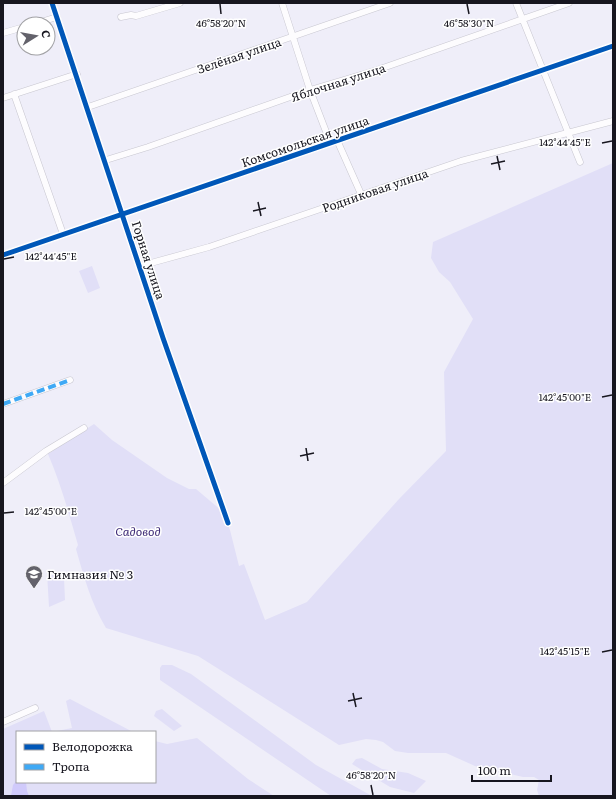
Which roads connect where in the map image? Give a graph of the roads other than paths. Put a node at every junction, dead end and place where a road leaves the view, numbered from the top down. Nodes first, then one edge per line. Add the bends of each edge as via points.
1 (52, 3) edge
2 (180, 3) edge
3 (282, 3) edge
4 (390, 3) edge
5 (516, 3) edge
6 (569, 3) edge
7 (57, 17) joint
8 (121, 18) dead end
9 (522, 19) junction
10 (16, 29) edge
11 (3, 33) edge
12 (292, 36) junction
13 (613, 46) edge
14 (543, 71) junction
15 (77, 74) junction
16 (310, 90) junction
17 (14, 94) junction
18 (3, 98) edge
19 (88, 107) junction
20 (613, 121) edge
21 (568, 132) junction
22 (337, 140) junction
23 (330, 142) junction
24 (106, 160) junction
25 (580, 162) dead end
26 (361, 194) junction
27 (123, 214) junction
28 (63, 234) junction
29 (3, 255) edge
30 (140, 266) junction
31 (70, 380) dead end
32 (3, 404) edge
33 (84, 428) dead end
34 (3, 483) edge
35 (228, 523) dead end
36 (35, 708) dead end
37 (3, 722) edge

1 - 7 street, Горная улица
2 - 8 street
3 - 12 street
4 - 12 street, Зелёная улица
5 - 9 street
6 - 9 street, Яблочная улица
7 - 15 street, Горная улица
9 - 14 street
9 - 16 street, Яблочная улица
10 - 11 street
12 - 16 street
12 - 19 street, Зелёная улица
13 - 14 street, Комсомольская улица
14 - 21 street
14 - 22 street, Комсомольская улица
15 - 17 street
15 - 19 street, Горная улица
16 - 23 street
16 - 24 street, Яблочная улица
17 - 18 street
17 - 28 street
19 - 24 street, Горная улица
20 - 21 street, Родниковая улица
21 - 25 street
21 - 26 street, Родниковая улица via 461,161
22 - 23 street, Комсомольская улица
22 - 26 street
23 - 27 street, Комсомольская улица
24 - 27 street, Горная улица
26 - 30 street, Родниковая улица via 209,247
27 - 28 street, Комсомольская улица
27 - 30 street, Горная улица
28 - 29 street, Комсомольская улица
30 - 35 street, Горная улица
31 - 32 street
33 - 34 street via 46,451
36 - 37 street

